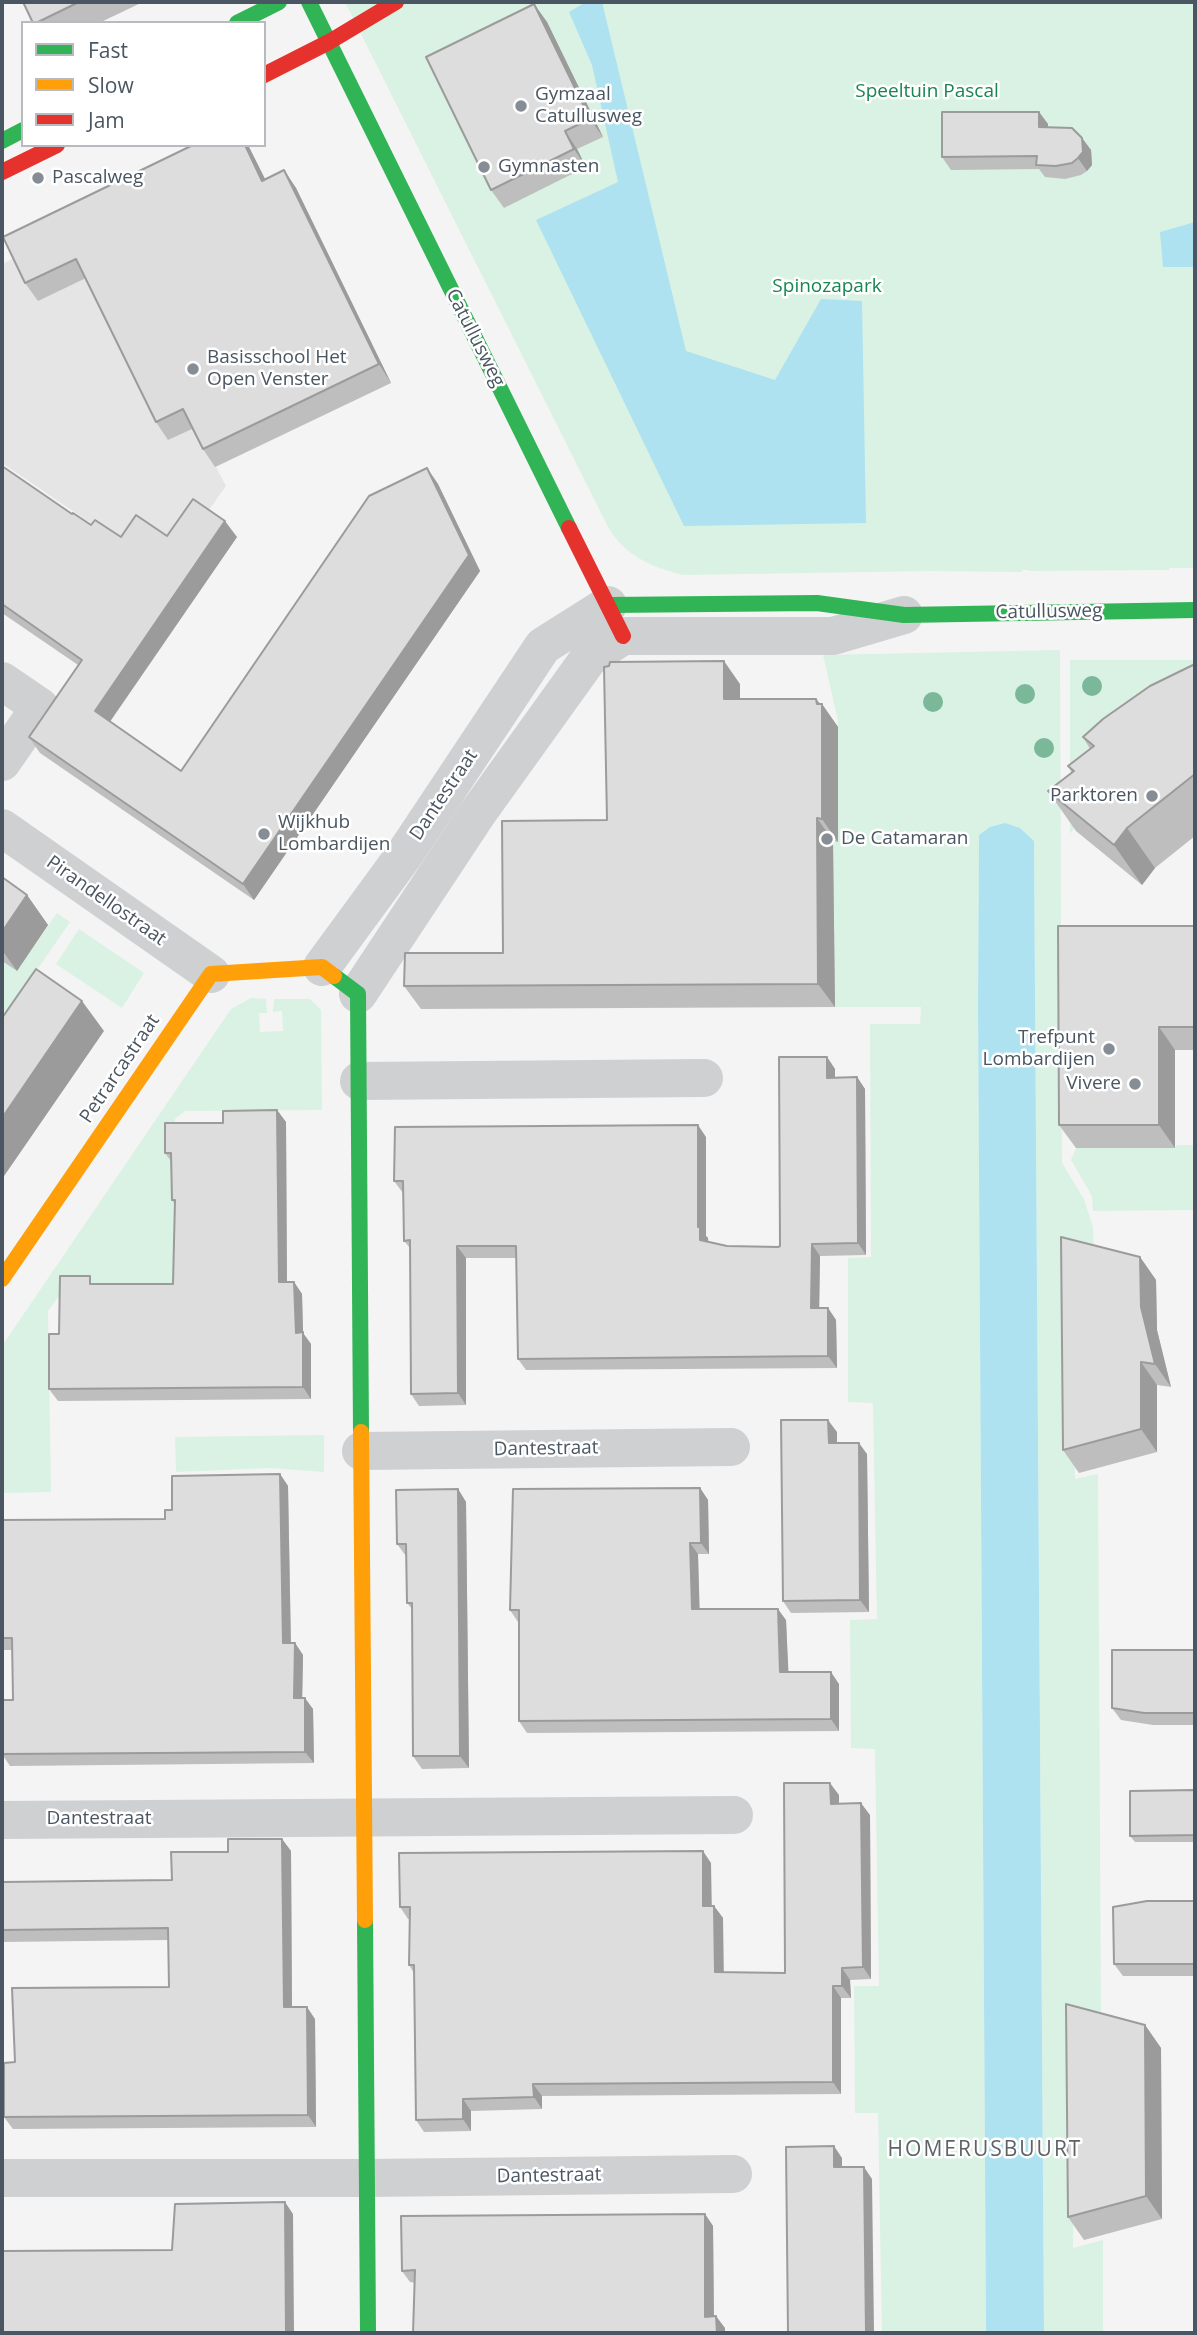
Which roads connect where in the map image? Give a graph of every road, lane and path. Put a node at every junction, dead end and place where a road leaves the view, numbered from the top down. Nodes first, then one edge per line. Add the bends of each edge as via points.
1 (279, 2) edge
2 (309, 2) edge
3 (396, 2) edge
4 (241, 21) edge
5 (328, 42) junction
6 (266, 74) edge
7 (21, 131) edge
8 (2, 141) edge
9 (53, 147) edge
10 (2, 172) edge
11 (1195, 610) edge
12 (904, 615) joint
13 (616, 621) junction
14 (2, 681) edge
15 (2, 762) edge
16 (2, 828) edge
17 (322, 967) junction
18 (211, 974) junction
19 (358, 994) junction
20 (704, 1078) dead end
21 (359, 1081) junction
22 (2, 1279) edge
23 (731, 1447) dead end
24 (361, 1451) junction
25 (734, 1815) dead end
26 (364, 1818) junction
27 (2, 1820) edge
28 (733, 2174) dead end
29 (2, 2178) edge
30 (366, 2178) junction
31 (368, 2333) edge

1 - 4 street
2 - 5 street
3 - 5 street
5 - 6 street
5 - 13 street, Catullusweg
7 - 8 street
9 - 10 street
11 - 12 street, Catullusweg
12 - 13 street, Catullusweg via 833,636
13 - 17 street, Dantestraat via 543,646 404,855
13 - 19 street, Dantestraat via 477,814
14 - 15 street via 40,707
16 - 18 street, Pirandellostraat
17 - 18 street
17 - 19 street
18 - 22 street, Petrarcastraat
19 - 21 street
20 - 21 street
21 - 24 street
23 - 24 street, Dantestraat
24 - 26 street
25 - 26 street, Dantestraat
26 - 27 street, Dantestraat
26 - 30 street
28 - 30 street, Dantestraat
29 - 30 street, Dantestraat
30 - 31 street

